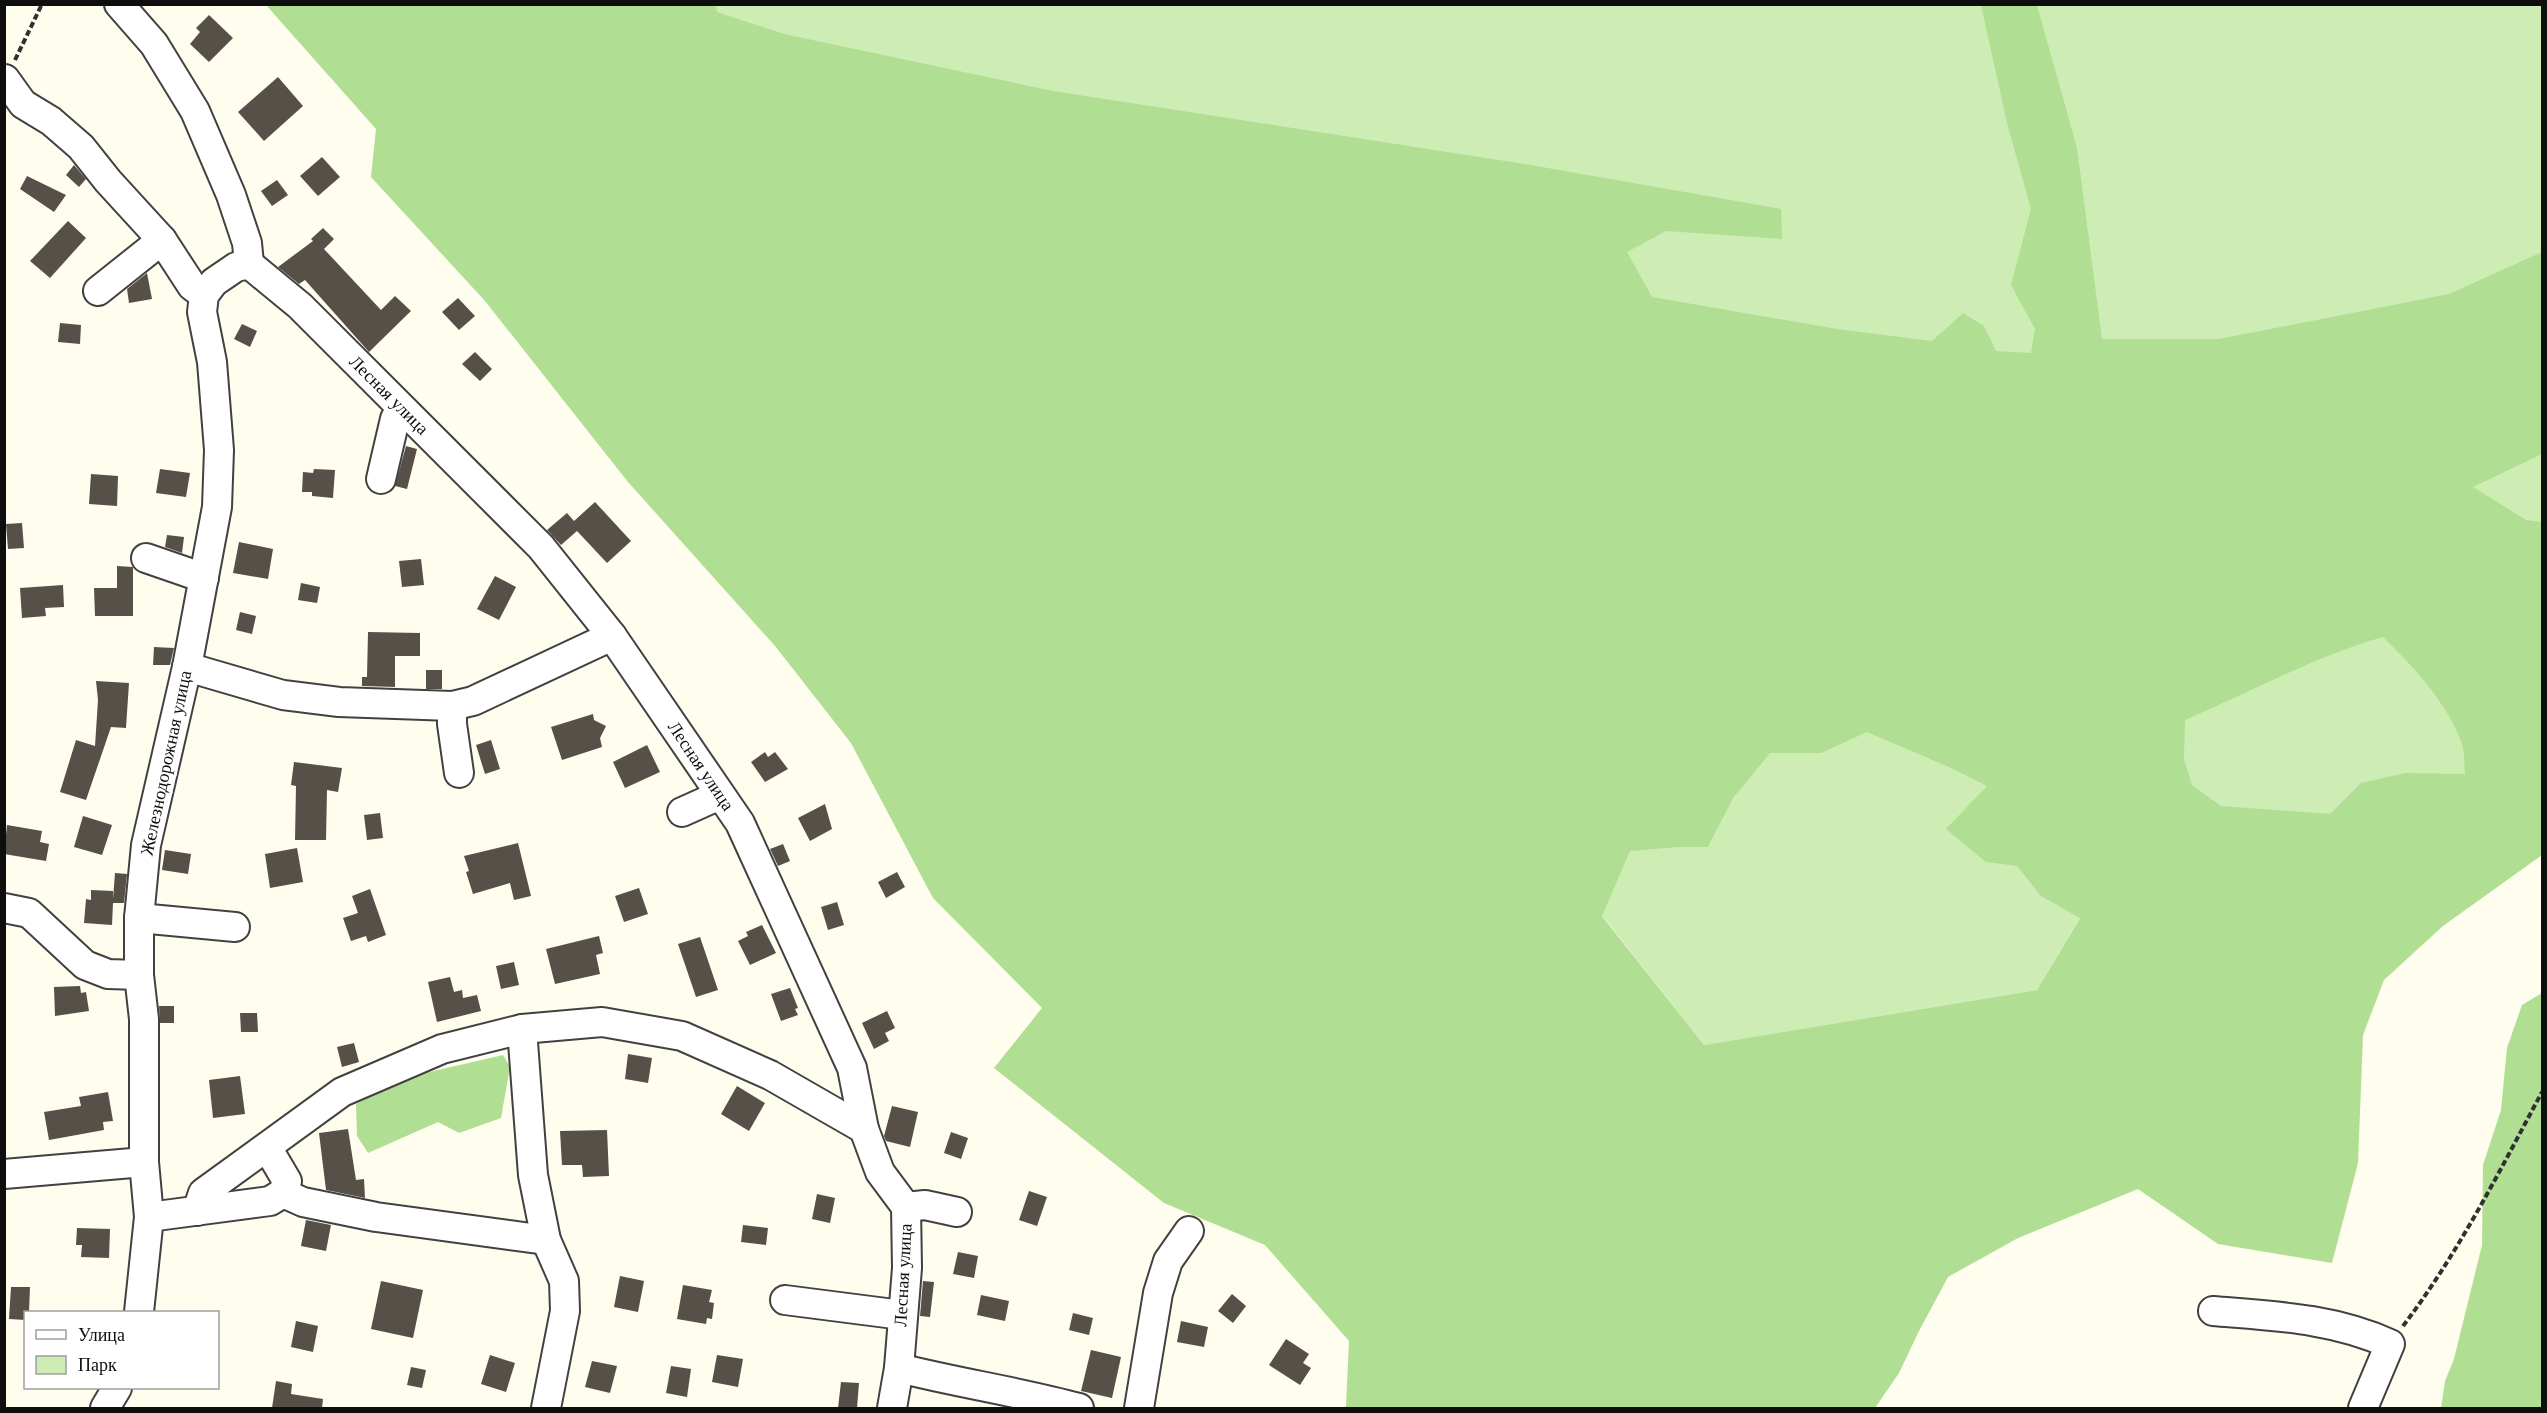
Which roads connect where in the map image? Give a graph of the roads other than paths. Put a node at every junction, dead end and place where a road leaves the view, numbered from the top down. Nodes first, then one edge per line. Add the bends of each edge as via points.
1 (119, 4) edge
2 (5, 79) edge
3 (162, 240) junction
4 (242, 265) junction
5 (98, 291) dead end
6 (204, 295) junction
7 (401, 408) junction
8 (381, 479) dead end
9 (146, 558) dead end
10 (204, 578) junction
11 (612, 636) junction
12 (187, 667) junction
13 (452, 706) junction
14 (459, 773) dead end
15 (720, 795) junction
16 (681, 812) dead end
17 (4, 908) edge
18 (139, 918) junction
19 (235, 927) dead end
20 (139, 975) junction
21 (522, 1029) junction
22 (864, 1129) junction
23 (267, 1147) junction
24 (144, 1162) junction
25 (4, 1174) edge
26 (284, 1193) junction
27 (906, 1207) junction
28 (197, 1211) junction
29 (957, 1212) dead end
30 (149, 1217) junction
31 (1189, 1231) dead end
32 (546, 1240) junction
33 (785, 1300) dead end
34 (139, 1311) edge
35 (2213, 1311) dead end
36 (902, 1315) junction
37 (898, 1368) junction
38 (116, 1389) edge
39 (105, 1408) edge
40 (546, 1408) edge
41 (892, 1408) edge
42 (1079, 1408) edge
43 (1139, 1408) edge
44 (2363, 1408) edge

1 - 4 street via 154,44 195,111 247,243
2 - 3 street via 24,104 81,147
3 - 5 street
3 - 6 street via 192,286
4 - 6 street via 214,282
4 - 7 street, Лесная улица via 300,306
6 - 10 street, Железнодорожная улица via 202,312 212,362 219,450 217,507
7 - 8 street
7 - 11 street, Лесная улица via 541,548
9 - 10 street
10 - 12 street, Железнодорожная улица
11 - 13 street via 473,701
11 - 15 street, Лесная улица
12 - 13 street via 283,695 339,702
12 - 18 street, Железнодорожная улица via 146,845
13 - 14 street
15 - 16 street
15 - 22 street, Лесная улица via 740,823 852,1068
17 - 20 street via 29,914 85,965 108,974
18 - 19 street
18 - 20 street, Железнодорожная улица
20 - 24 street, Железнодорожная улица via 144,1019
21 - 22 street via 602,1022 682,1036 770,1075
21 - 23 street via 442,1049 342,1092
21 - 32 street via 533,1175
22 - 27 street, Лесная улица via 880,1172
23 - 26 street via 286,1180
23 - 28 street via 203,1193
24 - 25 street
24 - 30 street, Железнодорожная улица
26 - 28 street via 270,1201
26 - 32 street via 303,1202 376,1217
27 - 29 street via 925,1205
27 - 36 street, Лесная улица via 907,1268
28 - 30 street
30 - 34 street, Железнодорожная улица
31 - 43 street via 1168,1261 1158,1293
32 - 40 street via 564,1281 565,1311
33 - 36 street
35 - 44 street via 2315,1320 2363,1332 2390,1344
36 - 37 street, Лесная улица
37 - 41 street, Лесная улица
37 - 42 street
38 - 39 street

